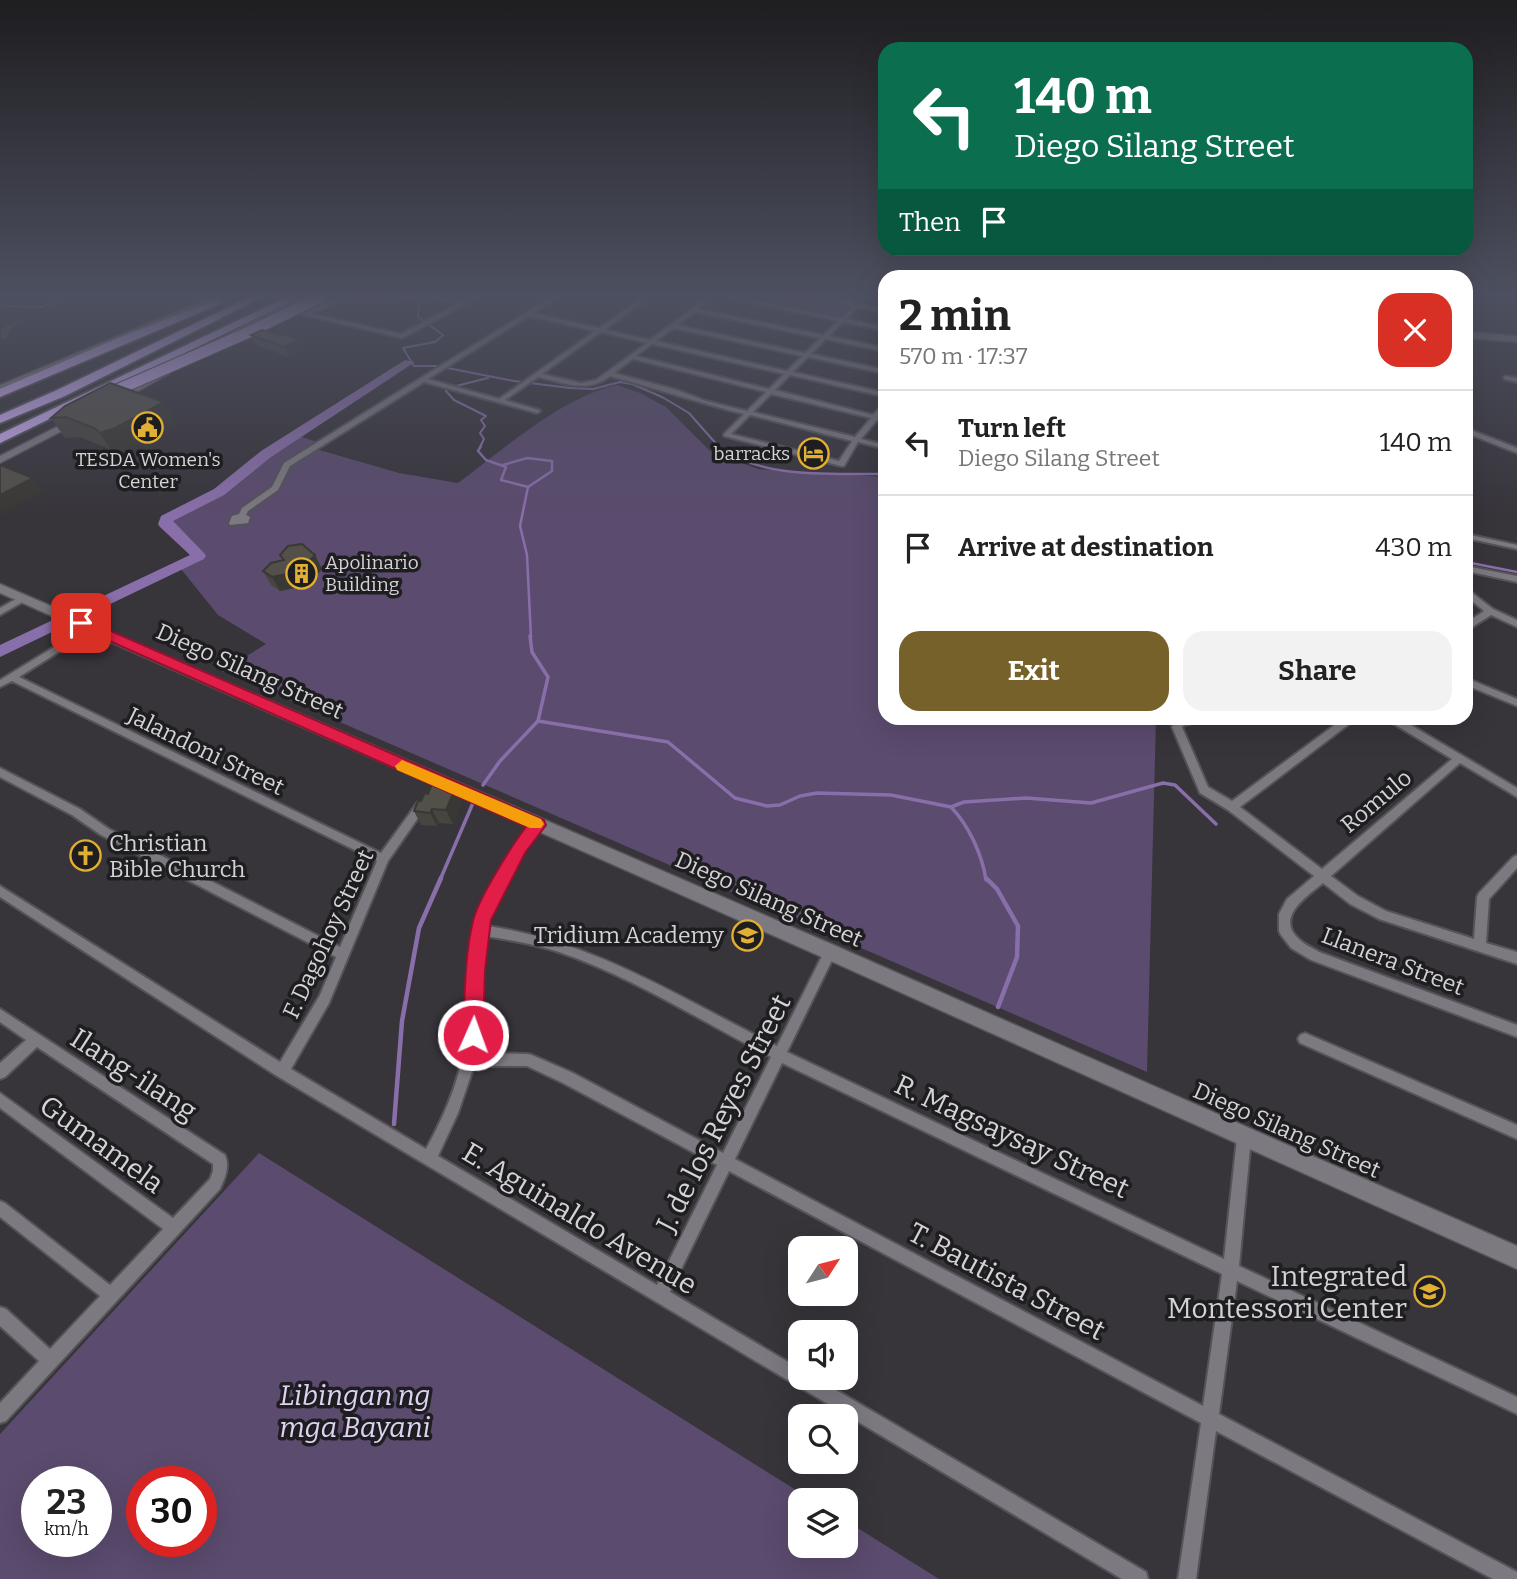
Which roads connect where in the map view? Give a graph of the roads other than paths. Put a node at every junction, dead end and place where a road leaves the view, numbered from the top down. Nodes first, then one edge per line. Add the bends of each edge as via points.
1 (42, 371) edge
2 (51, 371) edge
3 (80, 371) edge
4 (106, 371) edge
5 (141, 371) edge
6 (164, 371) edge
7 (166, 371) edge
8 (168, 371) edge
9 (438, 371) edge
10 (544, 371) edge
11 (615, 371) edge
12 (684, 371) edge
13 (778, 371) edge
14 (790, 371) edge
15 (788, 373) junction
16 (611, 374) junction
17 (538, 375) junction
18 (1506, 378) dead end
19 (423, 380) junction
20 (1517, 380) edge
21 (0, 388) edge
22 (129, 390) junction
23 (0, 393) edge
24 (769, 393) junction
25 (878, 393) edge
26 (109, 399) junction
27 (500, 401) junction
28 (0, 406) edge
29 (537, 411) dead end
30 (748, 413) junction
31 (878, 413) edge
32 (84, 414) junction
33 (874, 418) junction
34 (0, 419) edge
35 (878, 419) edge
36 (1473, 433) edge
37 (0, 439) edge
38 (856, 440) junction
39 (878, 445) edge
40 (0, 446) edge
41 (1517, 451) edge
42 (0, 454) edge
43 (0, 460) edge
44 (242, 516) dead end
45 (1473, 538) edge
46 (1517, 547) edge
47 (1473, 570) edge
48 (1517, 579) edge
49 (0, 588) edge
50 (1473, 597) edge
51 (23, 598) junction
52 (1490, 611) junction
53 (0, 612) edge
54 (80, 623) junction
55 (1473, 623) edge
56 (1517, 624) edge
57 (11, 677) junction
58 (0, 684) edge
59 (1473, 684) edge
60 (1517, 703) edge
61 (1179, 725) edge
62 (1341, 725) edge
63 (1404, 725) edge
64 (1459, 758) junction
65 (0, 772) edge
66 (432, 791) junction
67 (1517, 793) edge
68 (1231, 807) junction
69 (538, 825) junction
70 (383, 859) junction
71 (1517, 860) edge
72 (1320, 876) junction
73 (0, 891) edge
74 (481, 930) junction
75 (1480, 946) junction
76 (830, 952) junction
77 (344, 954) junction
78 (1517, 958) edge
79 (0, 1015) edge
80 (1517, 1031) edge
81 (36, 1039) junction
82 (1305, 1039) dead end
83 (781, 1056) junction
84 (468, 1059) junction
85 (282, 1071) junction
86 (0, 1072) edge
87 (0, 1100) edge
88 (1517, 1132) edge
89 (1244, 1138) junction
90 (429, 1158) junction
91 (725, 1162) junction
92 (0, 1208) edge
93 (175, 1228) junction
94 (1517, 1258) edge
95 (1231, 1268) junction
96 (112, 1296) junction
97 (660, 1296) junction
98 (0, 1315) edge
99 (51, 1361) junction
100 (1517, 1405) edge
101 (0, 1415) edge
102 (1209, 1417) junction
103 (1139, 1579) edge
104 (1187, 1579) edge
105 (1512, 1579) edge

1 - 21 street
2 - 23 highway
3 - 28 highway
4 - 34 highway
5 - 37 highway
6 - 26 highway, bridge
7 - 22 street
8 - 26 highway, bridge
9 - 19 street
10 - 17 street
11 - 16 street
12 - 24 street
13 - 15 street
14 - 15 street
15 - 24 street
15 - 25 street
16 - 17 street via 582,384
16 - 30 street
17 - 27 street
18 - 20 street
19 - 27 street
19 - 44 street via 287,465 275,488
22 - 26 street
22 - 32 street
24 - 30 street
24 - 33 street
26 - 40 highway
27 - 29 street
30 - 38 street
30 - 38 street via 726,435 841,464
31 - 33 street
32 - 42 street
32 - 43 street
33 - 35 street
33 - 38 street
36 - 41 street
38 - 39 street
45 - 46 street
47 - 48 street
49 - 51 street, Diego Silang Street
50 - 52 street
51 - 53 street
51 - 54 street, Diego Silang Street
52 - 55 street
52 - 56 street
54 - 57 street
54 - 66 street, Diego Silang Street
57 - 58 street
57 - 70 street, Jalandoni Street
59 - 60 street
61 - 68 street via 1200,785
62 - 68 street
63 - 64 street
64 - 67 street
64 - 72 street, Romulo
65 - 77 street via 105,832
66 - 69 street, Diego Silang Street
66 - 70 street, F. Dagohoy Street
68 - 72 street
69 - 74 street via 497,888
69 - 76 street, Diego Silang Street
70 - 77 street, F. Dagohoy Street
71 - 75 street via 1483,897
72 - 75 street via 1383,915
72 - 80 street, Llanera Street via 1285,914 1285,931 1295,944 1315,956
73 - 85 street, E. Aguinaldo Avenue
74 - 83 street, R. Magsaysay Street via 542,939 596,961
74 - 84 street
75 - 78 street
76 - 83 street, J. de los Reyes Street
76 - 89 street, Diego Silang Street
77 - 85 street, F. Dagohoy Street via 325,999
79 - 81 street, Ilang-ilang
81 - 86 street
81 - 93 street, Ilang-ilang via 220,1160 215,1184
82 - 88 street
83 - 91 street, J. de los Reyes Street
83 - 95 street, R. Magsaysay Street
84 - 90 street via 448,1124
84 - 91 street, T. Bautista Street via 527,1060
85 - 90 street, E. Aguinaldo Avenue
87 - 93 street, Gumamela
89 - 94 street, Diego Silang Street
89 - 95 street
90 - 97 street, E. Aguinaldo Avenue
91 - 97 street, J. de los Reyes Street
91 - 102 street, T. Bautista Street
92 - 96 street
93 - 96 street
95 - 100 street, R. Magsaysay Street
95 - 102 street
96 - 99 street
97 - 103 street, E. Aguinaldo Avenue
98 - 99 street
99 - 101 street
102 - 104 street
102 - 105 street, T. Bautista Street

